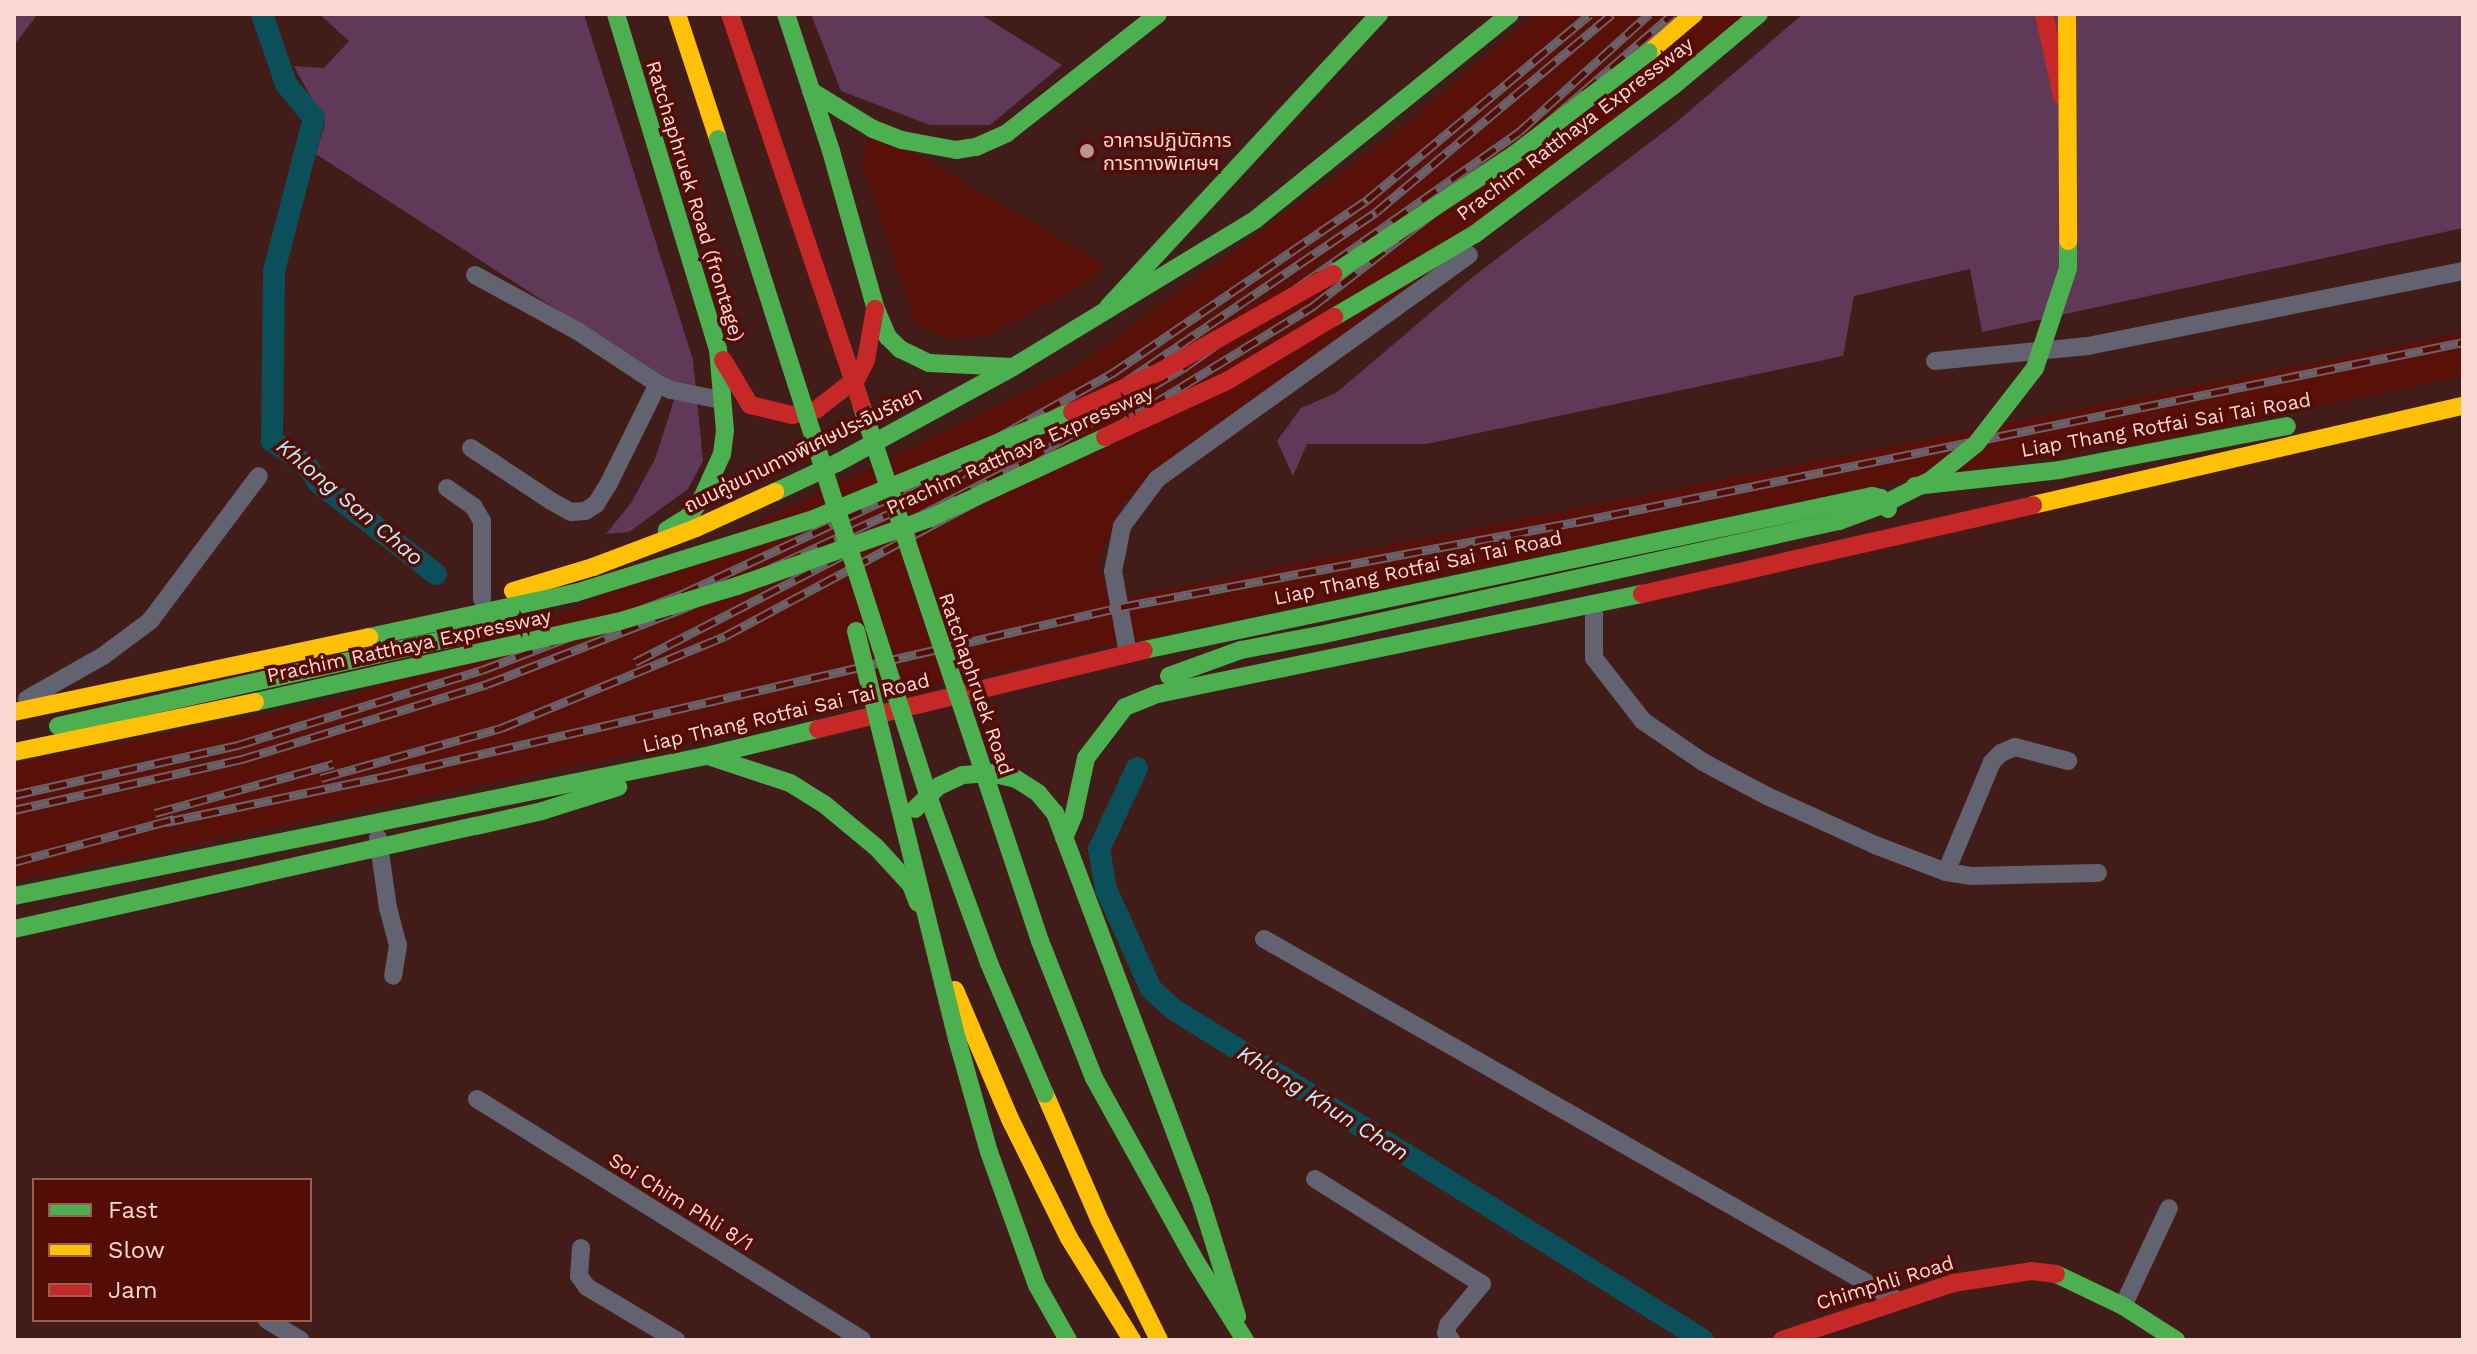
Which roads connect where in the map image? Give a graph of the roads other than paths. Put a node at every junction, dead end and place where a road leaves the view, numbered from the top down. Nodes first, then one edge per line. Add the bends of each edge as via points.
1 (616, 14) edge
2 (677, 14) edge
3 (730, 14) edge
4 (786, 14) edge
5 (1158, 14) edge
6 (1379, 14) edge
7 (1495, 14) edge
8 (1510, 14) edge
9 (1694, 14) edge
10 (1759, 14) edge
11 (1776, 14) edge
12 (2044, 14) edge
13 (2067, 14) edge
14 (1477, 42) junction
15 (811, 91) junction
16 (2067, 120) junction
17 (2463, 271) edge
18 (475, 275) dead end
19 (875, 307) junction
20 (1108, 307) junction
21 (718, 349) junction
22 (1935, 361) dead end
23 (1013, 367) junction
24 (658, 384) junction
25 (2463, 390) edge
26 (721, 400) junction
27 (2463, 406) edge
28 (471, 448) dead end
29 (259, 476) dead end
30 (447, 488) dead end
31 (829, 491) junction
32 (1888, 509) junction
33 (1914, 530) junction
34 (631, 553) junction
35 (555, 579) junction
36 (482, 599) junction
37 (1594, 605) junction
38 (1241, 650) junction
39 (1128, 654) junction
40 (1040, 677) junction
41 (17, 705) edge
42 (1125, 707) junction
43 (14, 736) edge
44 (14, 752) edge
45 (706, 756) junction
46 (680, 761) junction
47 (2068, 761) dead end
48 (377, 825) junction
49 (1064, 838) junction
50 (1946, 872) junction
51 (2098, 873) dead end
52 (911, 885) junction
53 (14, 896) edge
54 (14, 929) edge
55 (1264, 939) dead end
56 (393, 976) dead end
57 (477, 1099) dead end
58 (1315, 1179) dead end
59 (2169, 1208) dead end
60 (581, 1248) dead end
61 (1897, 1300) junction
62 (2123, 1306) junction
63 (270, 1322) edge
64 (1245, 1339) edge
65 (300, 1340) edge
66 (676, 1340) edge
67 (862, 1340) edge
68 (1068, 1340) edge
69 (1130, 1340) edge
70 (1159, 1340) edge
71 (1451, 1340) edge
72 (1782, 1340) edge
73 (2176, 1340) edge

1 - 21 main road, Ratchaphruek Road (frontage)
2 - 31 main road, bridge
3 - 64 main road, Ratchaphruek Road, bridge via 1040,941 1094,1078
4 - 15 main road
5 - 15 main road via 1007,133 976,147 956,150 902,140 873,129
6 - 20 main road
7 - 14 main road
8 - 14 main road, ถนนคู่ขนานทางพิเศษประจิมรัถยา
9 - 41 main road, Prachim Ratthaya Expressway, bridge via 1515,154 1377,247 1172,365 1021,435 811,520 575,593
10 - 44 main road, Prachim Ratthaya Expressway, bridge via 1673,86 1475,234 1227,381 930,518 617,622
11 - 39 street via 1627,141 1157,479 1122,526 1113,571
12 - 16 main road, bridge
13 - 16 main road, bridge
14 - 20 main road, ถนนคู่ขนานทางพิเศษประจิมรัถยา via 1256,219
15 - 19 main road
16 - 38 main road, bridge via 2068,268 2050,331 2035,368 2011,403 1976,444 1931,480 1839,521
17 - 22 street via 2088,346
18 - 24 street via 579,332
19 - 21 main road via 866,360 857,378 817,409 792,415 750,405
19 - 23 main road via 888,337 913,358 952,366
20 - 23 main road, ถนนคู่ขนานทางพิเศษประจิมรัถยา
21 - 26 main road, Ratchaphruek Road (frontage)
23 - 34 main road, ถนนคู่ขนานทางพิเศษประจิมรัถยา via 837,463
24 - 26 street
24 - 28 street via 608,485 585,511 571,512 551,501
25 - 32 main road, Liap Thang Rotfai Sai Tai Road via 2059,470 1903,487 1892,495
26 - 34 main road, Ratchaphruek Road (frontage) via 722,454 702,498 688,517
27 - 33 main road, Liap Thang Rotfai Sai Tai Road
29 - 41 street via 150,621 103,656
30 - 36 street via 473,506 482,521
31 - 68 main road, bridge via 867,681 957,1039 989,1152 1037,1285
31 - 70 main road, bridge via 989,963 1100,1221
32 - 33 main road, Liap Thang Rotfai Sai Tai Road via 1899,527
32 - 39 main road, Liap Thang Rotfai Sai Tai Road via 1881,498 1872,496
33 - 37 main road, Liap Thang Rotfai Sai Tai Road
34 - 35 main road, ถนนคู่ขนานทางพิเศษประจิมรัถยา
35 - 36 main road, ถนนคู่ขนานทางพิเศษประจิมรัถยา
35 - 43 main road via 497,625
36 - 41 main road, ถนนคู่ขนานทางพิเศษประจิมรัถยา via 228,662
37 - 42 main road, Liap Thang Rotfai Sai Tai Road via 1187,686
37 - 50 street via 1594,658 1643,721 1703,762 1767,796
38 - 40 main road via 1095,677
38 - 42 main road via 1152,684
39 - 40 main road, Liap Thang Rotfai Sai Tai Road
40 - 45 main road, Liap Thang Rotfai Sai Tai Road
42 - 49 main road via 1086,758
45 - 46 main road, Liap Thang Rotfai Sai Tai Road
45 - 52 main road via 790,783 813,797 876,847
46 - 48 main road, Liap Thang Rotfai Sai Tai Road
46 - 54 main road, bridge via 582,800
47 - 50 street via 2015,747 2001,753 1992,762
48 - 53 main road, Liap Thang Rotfai Sai Tai Road
48 - 56 street via 398,945
49 - 52 main road, Ratchaphruek Road via 1055,813 1038,793 1003,776 963,775 919,803 907,825 903,847
49 - 64 main road, Ratchaphruek Road via 1200,1198
50 - 51 street
52 - 69 main road via 1010,1119 1069,1238
55 - 61 street
57 - 67 street, Soi Chim Phli 8/1
58 - 71 street via 1482,1284 1448,1325
59 - 62 street
60 - 66 street via 579,1276 587,1287
61 - 62 main road, Chimphli Road via 1953,1283 2031,1271 2057,1274
61 - 72 main road, Chimphli Road
62 - 73 main road, Chimphli Road
63 - 65 street

